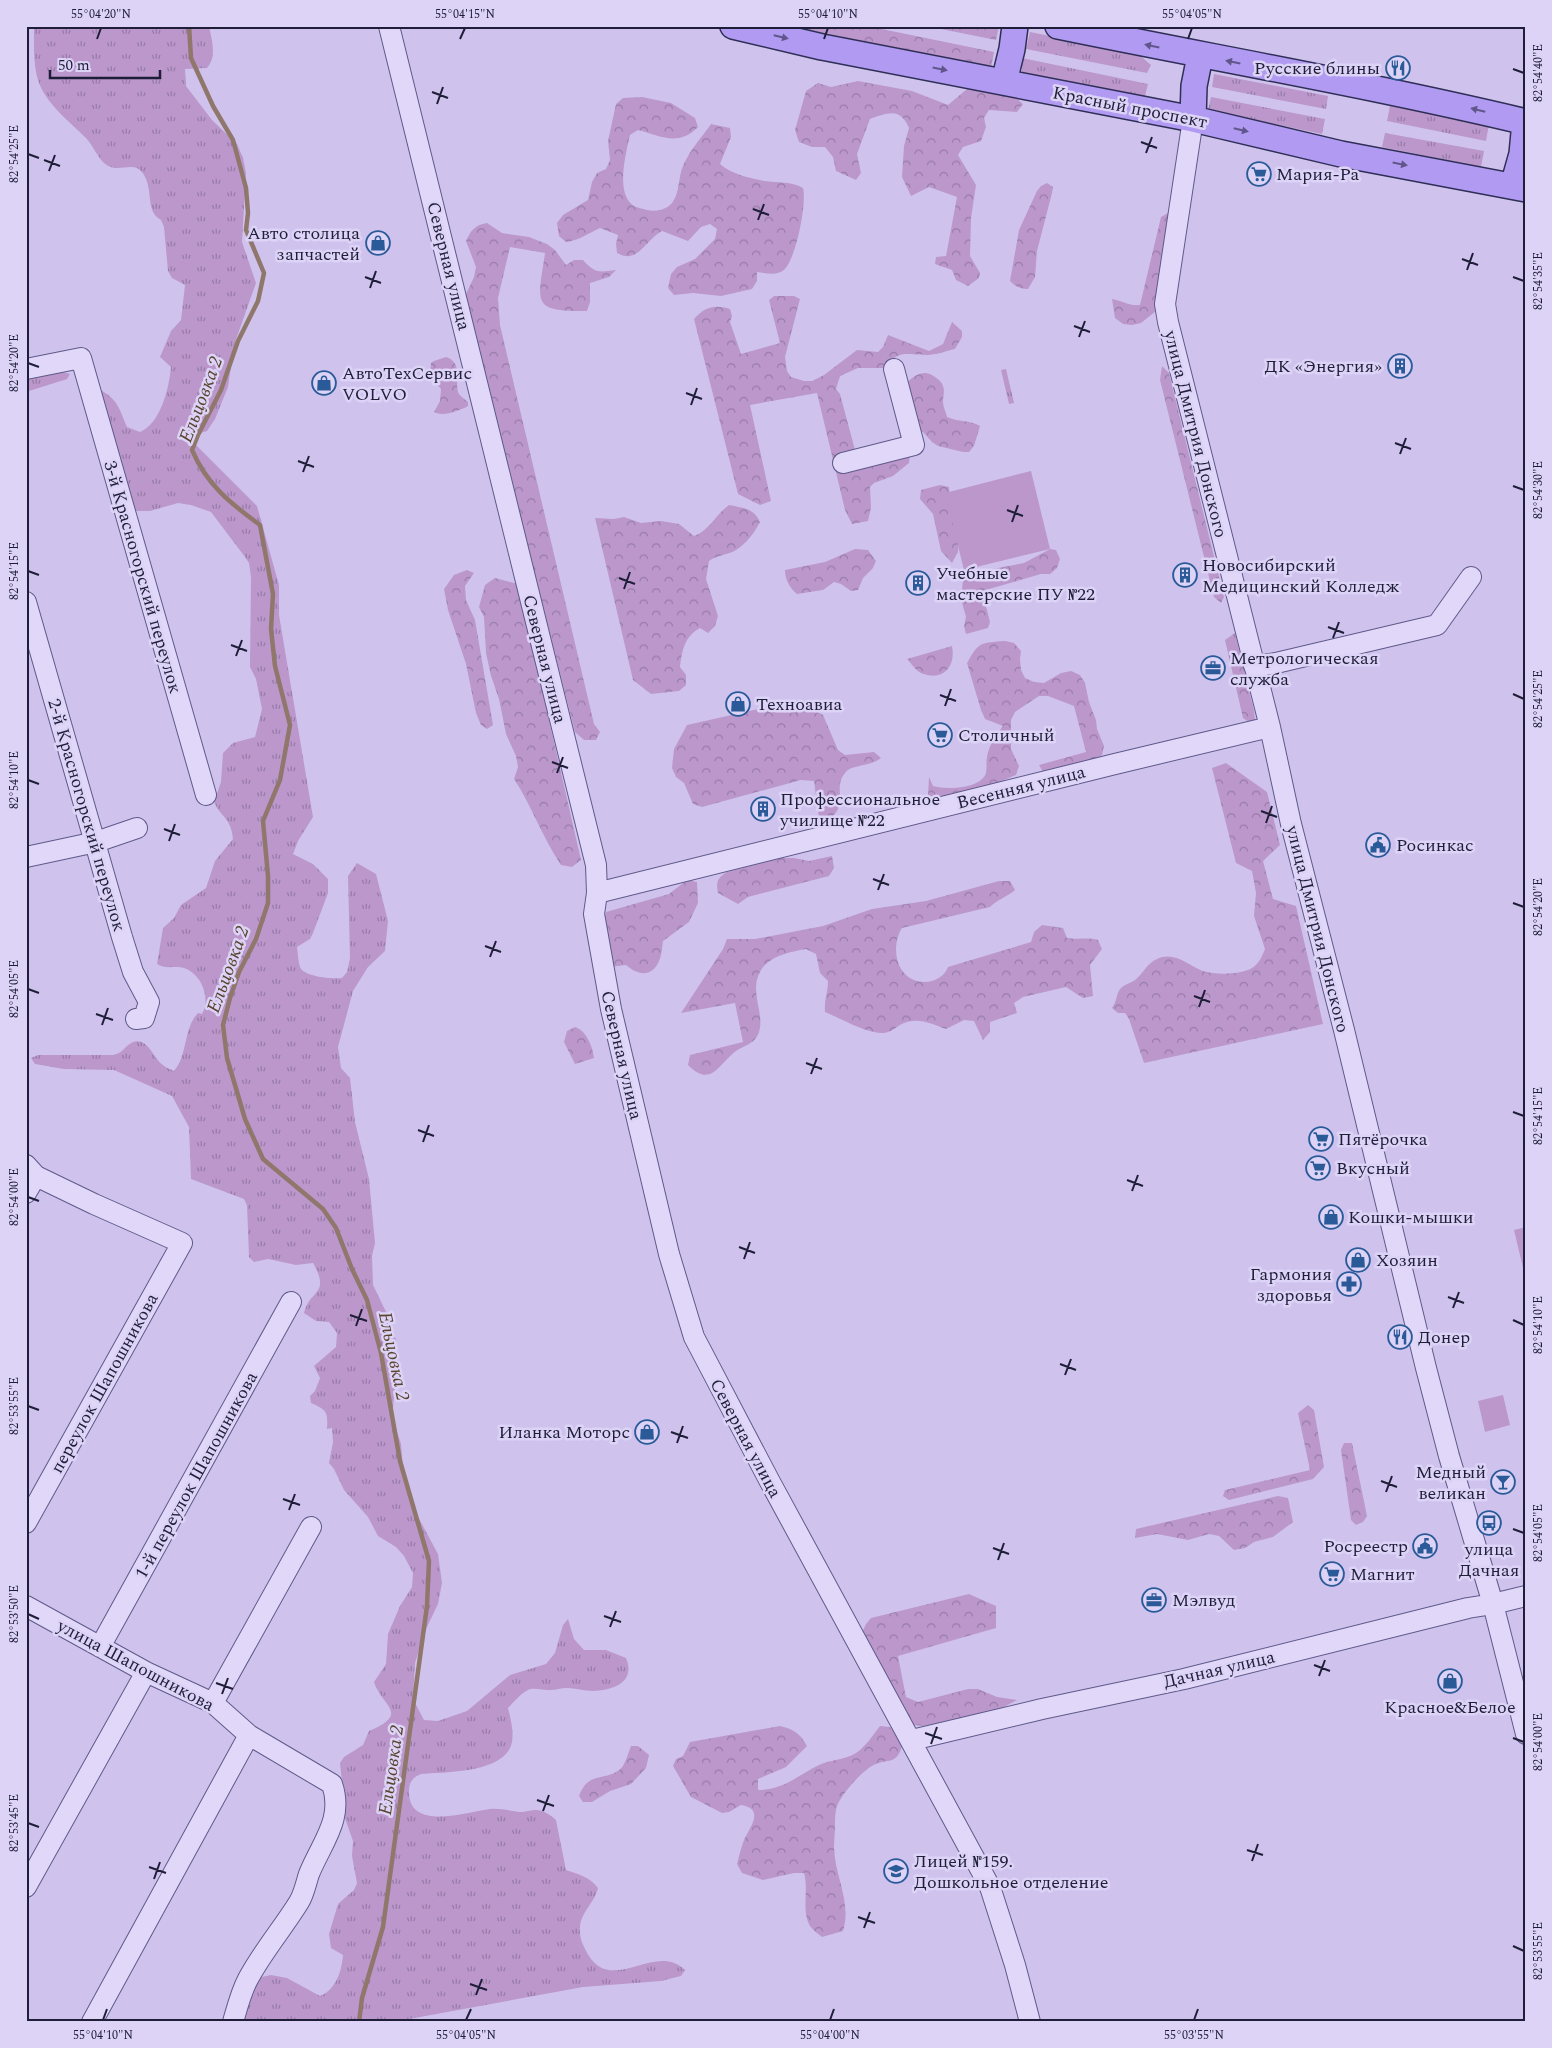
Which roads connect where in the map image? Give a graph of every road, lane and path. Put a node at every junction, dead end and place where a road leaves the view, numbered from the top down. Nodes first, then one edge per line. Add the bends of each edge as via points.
1 (390, 26) edge
2 (734, 26) edge
3 (1015, 26) edge
4 (1058, 26) edge
5 (1200, 56) junction
6 (1004, 82) junction
7 (1193, 119) junction
8 (1525, 122) edge
9 (1520, 188) edge
10 (26, 369) edge
11 (894, 369) dead end
12 (843, 463) dead end
13 (1471, 577) dead end
14 (26, 602) edge
15 (1254, 666) junction
16 (1270, 727) junction
17 (206, 796) dead end
18 (137, 828) dead end
19 (96, 842) junction
20 (26, 857) edge
21 (597, 893) junction
22 (136, 1019) dead end
23 (29, 1178) edge
24 (291, 1302) dead end
25 (26, 1523) edge
26 (311, 1527) dead end
27 (1526, 1596) edge
28 (1493, 1604) junction
29 (26, 1606) edge
30 (100, 1647) junction
31 (146, 1672) junction
32 (213, 1704) junction
33 (1526, 1734) edge
34 (249, 1735) junction
35 (912, 1740) junction
36 (26, 1887) edge
37 (92, 2022) edge
38 (232, 2022) edge
39 (1030, 2022) edge

1 - 21 street, Северная улица via 596,865
2 -> 6 main road, Красный проспект via 822,47
3 - 6 main road
5 -> 4 main road
5 - 7 main road via 1194,86
8 -> 5 main road via 1450,103
6 - 7 main road, Красный проспект
7 -> 9 main road, Красный проспект via 1341,154
7 - 15 street, улица Дмитрия Донского via 1165,304
8 - 9 main road
10 - 17 street, 3-й Красногорский переулок via 81,358
11 - 12 street via 914,445
13 - 15 street via 1437,625
14 - 19 street, 2-й Красногорский переулок
15 - 16 street, улица Дмитрия Донского
16 - 21 street, Весенняя улица
16 - 28 street, улица Дмитрия Донского via 1291,824 1426,1368
18 - 19 street
19 - 20 street
19 - 22 street, 2-й Красногорский переулок via 133,972 149,1002 144,1018
21 - 35 street, Северная улица via 594,914 611,1009 669,1254 690,1328 764,1472
23 - 25 street, переулок Шапошникова via 182,1243
24 - 30 street, 1-й переулок Шапошникова
26 - 32 street
27 - 28 street, Дачная улица
28 - 33 street, улица Дмитрия Донского
28 - 35 street, Дачная улица
29 - 30 street, улица Шапошникова
30 - 31 street, улица Шапошникова
31 - 32 street, улица Шапошникова
31 - 36 street
32 - 34 street, улица Шапошникова
34 - 37 street
34 - 38 street, улица Шапошникова via 332,1784 337,1798 336,1814 300,1901 247,1980
35 - 39 street, Северная улица via 990,1887 1016,1965

